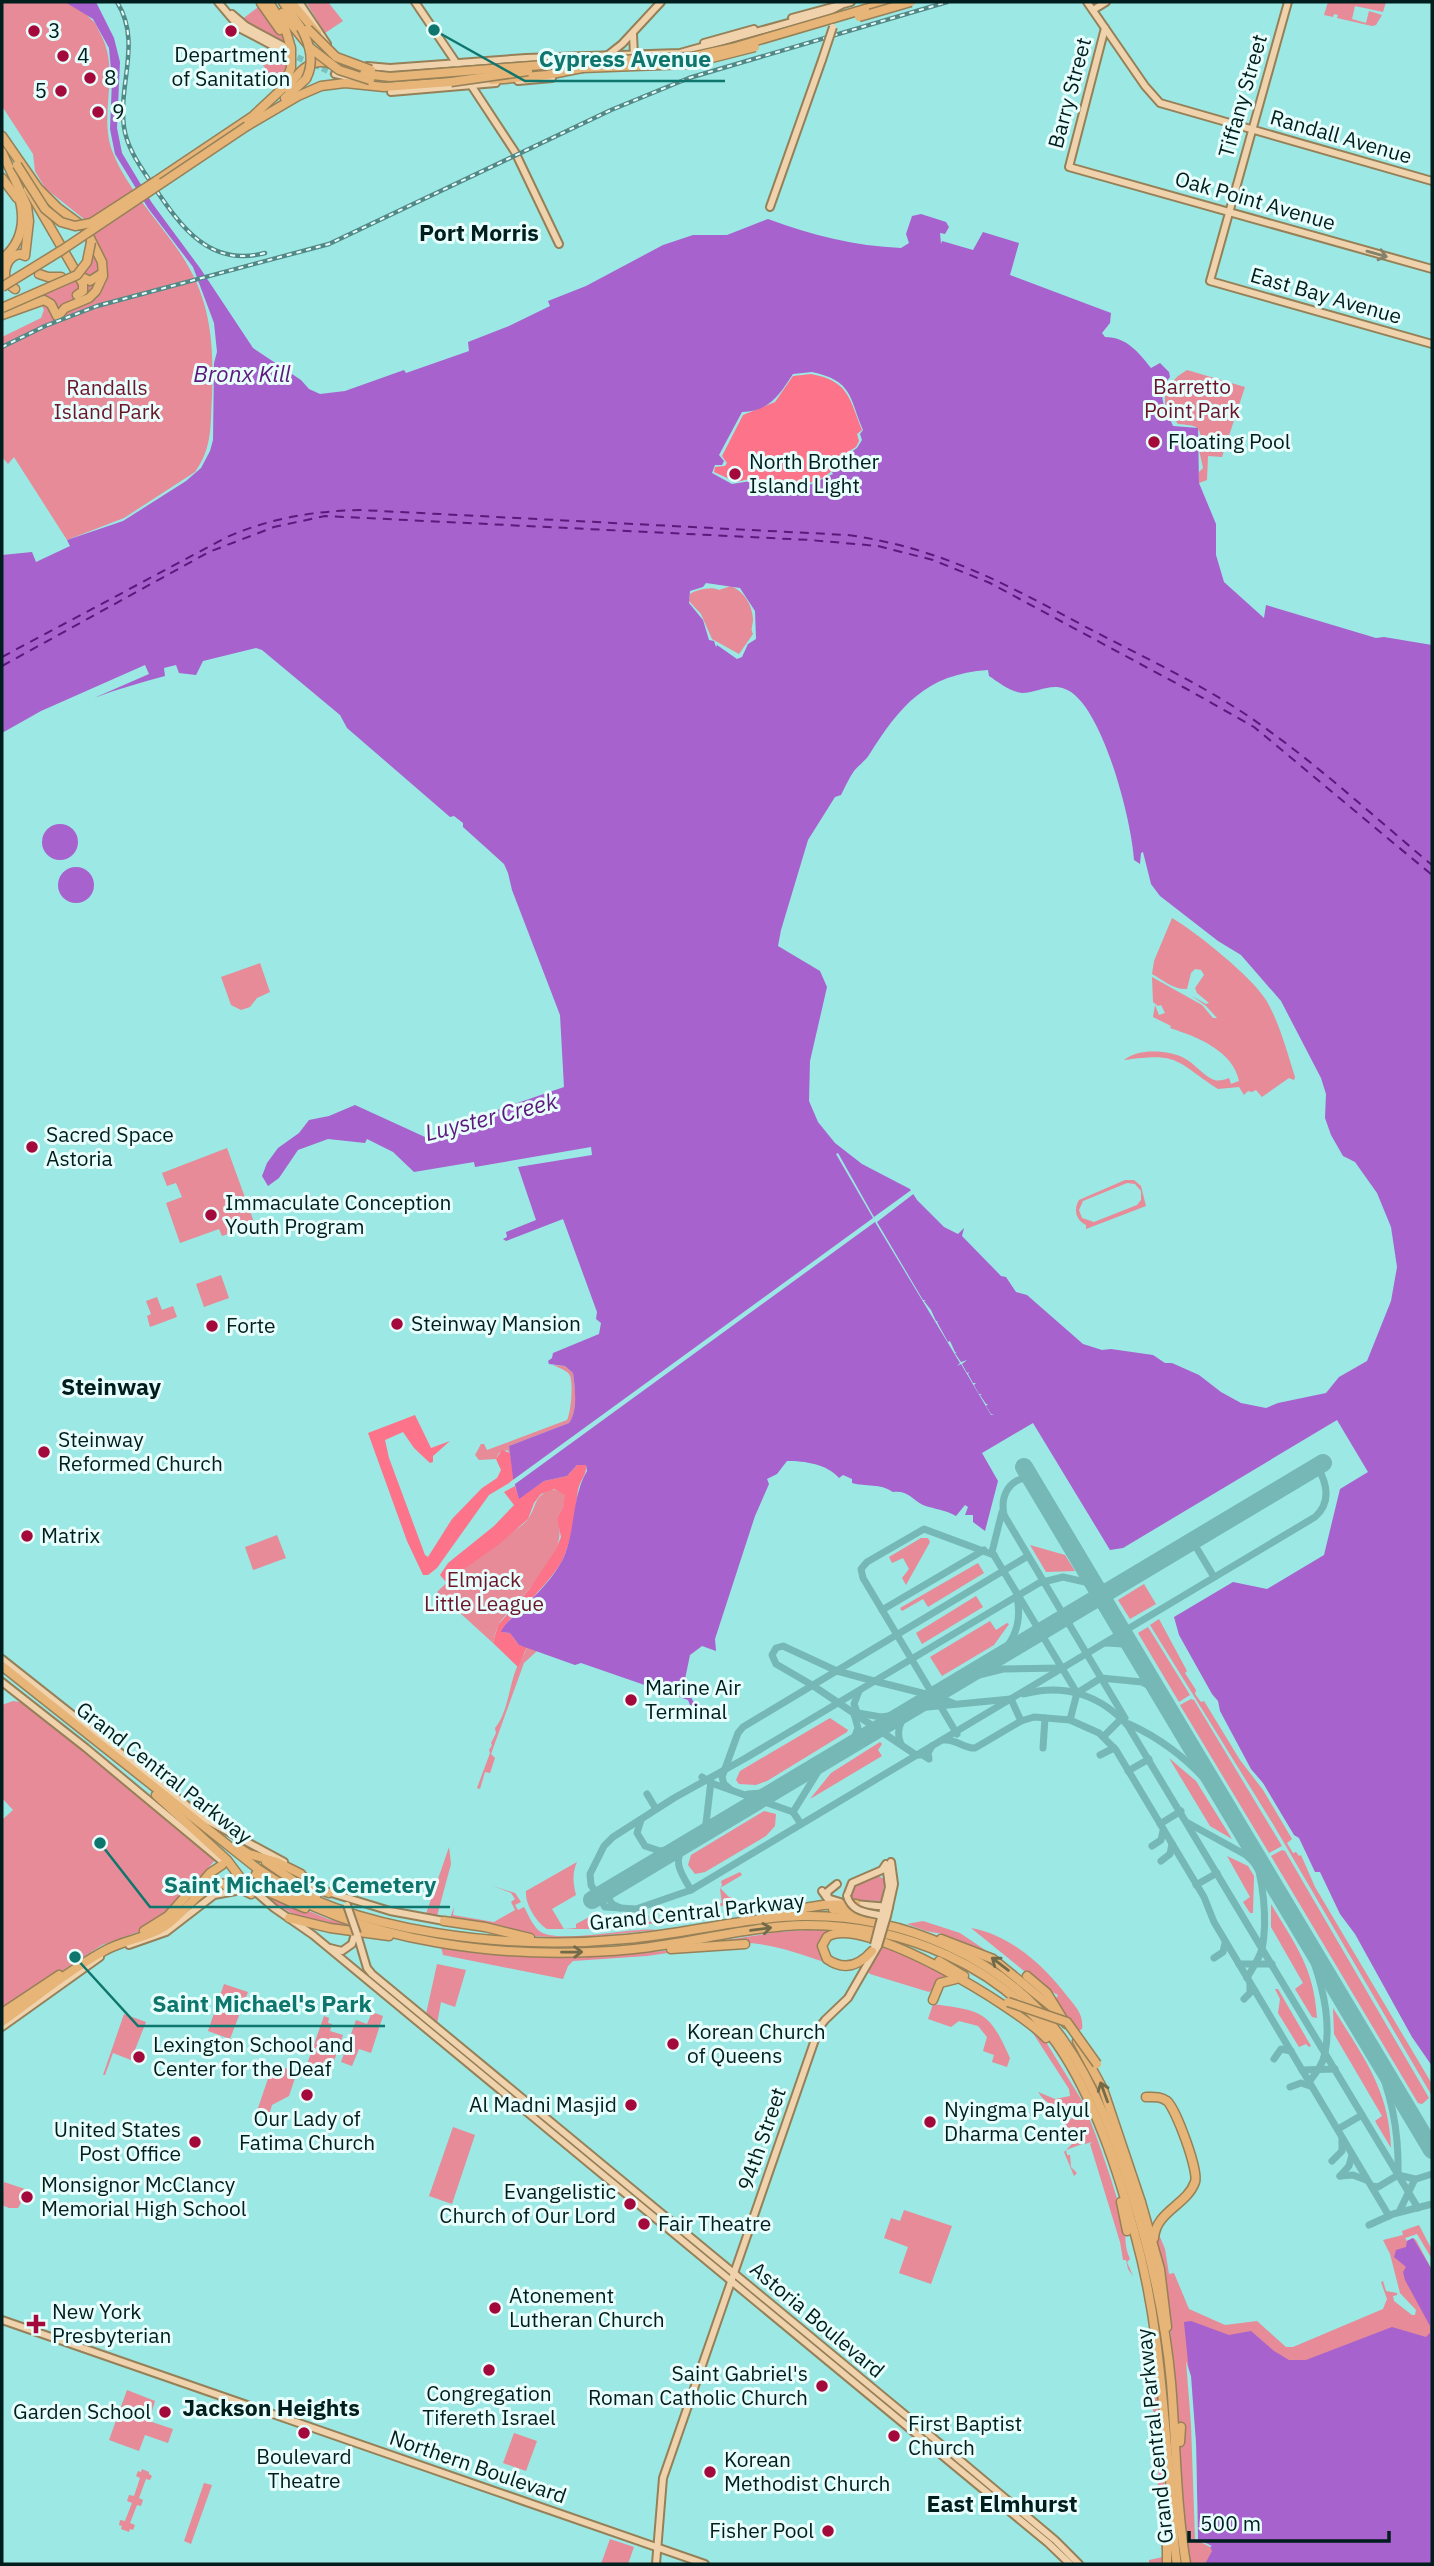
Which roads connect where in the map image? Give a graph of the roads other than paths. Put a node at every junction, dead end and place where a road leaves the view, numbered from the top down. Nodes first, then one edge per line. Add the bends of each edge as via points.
1 (220, 2) edge
2 (275, 2) edge
3 (286, 2) edge
4 (299, 2) edge
5 (415, 2) edge
6 (661, 2) edge
7 (852, 2) edge
8 (882, 2) edge
9 (891, 2) edge
10 (900, 2) edge
11 (911, 2) edge
12 (1106, 2) edge
13 (1288, 2) edge
14 (265, 3) edge
15 (842, 3) edge
16 (1090, 6) edge
17 (835, 21) junction
18 (303, 27) junction
19 (1105, 28) junction
20 (633, 32) junction
21 (324, 40) junction
22 (751, 45) junction
23 (731, 46) junction
24 (282, 48) tunnel mouth
25 (635, 55) junction
26 (607, 56) junction
27 (681, 56) junction
28 (627, 62) junction
29 (667, 64) junction
30 (460, 68) junction
31 (496, 68) junction
32 (582, 68) junction
33 (335, 69) junction
34 (535, 70) junction
35 (434, 77) junction
36 (470, 84) junction
37 (391, 92) joint
38 (288, 95) junction
39 (280, 102) junction
40 (258, 115) junction
41 (1252, 130) junction
42 (4, 139) edge
43 (3, 153) edge
44 (17, 165) junction
45 (1069, 167) joint
46 (2, 178) edge
47 (156, 181) junction
48 (1432, 181) edge
49 (770, 207) dead end
50 (1228, 212) junction
51 (22, 213) junction
52 (41, 213) junction
53 (117, 214) junction
54 (92, 242) junction
55 (559, 244) dead end
56 (2, 259) edge
57 (1432, 269) edge
58 (76, 271) junction
59 (38, 274) dead end
60 (101, 274) dead end
61 (1210, 281) joint
62 (2, 284) edge
63 (15, 289) dead end
64 (77, 295) dead end
65 (2, 308) edge
66 (2, 315) edge
67 (1432, 344) edge
68 (2, 1658) edge
69 (2, 1666) edge
70 (2, 1672) edge
71 (2, 1682) edge
72 (156, 1795) junction
73 (167, 1797) junction
74 (221, 1862) junction
75 (888, 1863) junction
76 (301, 1874) junction
77 (241, 1878) junction
78 (863, 1878) junction
79 (889, 1883) junction
80 (837, 1884) dead end
81 (251, 1891) junction
82 (822, 1891) dead end
83 (329, 1893) junction
84 (830, 1900) junction
85 (856, 1904) junction
86 (346, 1905) junction
87 (866, 1905) junction
88 (887, 1906) junction
89 (778, 1913) junction
90 (880, 1917) junction
91 (289, 1918) junction
92 (174, 1919) junction
93 (444, 1920) joint
94 (733, 1924) junction
95 (851, 1928) junction
96 (357, 1930) junction
97 (438, 1941) junction
98 (571, 1942) junction
99 (745, 1944) dead end
100 (326, 1945) junction
101 (875, 1948) junction
102 (621, 1950) junction
103 (1027, 1976) dead end
104 (945, 1980) junction
105 (977, 1990) junction
106 (944, 1997) dead end
107 (933, 2000) dead end
108 (1052, 2008) dead end
109 (2, 2017) edge
110 (2, 2027) edge
111 (1097, 2064) dead end
112 (1076, 2076) junction
113 (1146, 2097) dead end
114 (1184, 2152) dead end
115 (1118, 2178) junction
116 (1178, 2202) junction
117 (1127, 2231) dead end
118 (1154, 2245) junction
119 (732, 2277) junction
120 (1142, 2281) dead end
121 (1151, 2304) junction
122 (2, 2320) edge
123 (1167, 2354) junction
124 (1169, 2364) junction
125 (1179, 2393) dead end
126 (1181, 2427) dead end
127 (1177, 2455) junction
128 (1169, 2478) junction
129 (658, 2548) junction
130 (656, 2564) edge
131 (705, 2564) edge
132 (1070, 2564) edge
133 (1079, 2564) edge
134 (1167, 2564) edge
135 (1177, 2564) edge
136 (1186, 2564) edge

1 - 24 main road via 244,30
2 - 34 highway, bridge via 314,51 361,79 387,82
3 - 18 highway
3 - 21 highway
4 - 21 main road
5 - 30 main road
6 - 20 main road
7 - 15 main road
8 - 17 main road
9 - 31 highway, bridge via 691,58
10 - 17 main road
11 - 32 highway, bridge via 703,62
12 - 16 main road
13 - 41 main road, Tiffany Street
14 - 38 highway via 292,62
15 - 17 main road
15 - 27 main road via 828,12
16 - 19 main road
17 - 22 main road
17 - 23 main road
17 - 49 main road, bridge
18 - 31 highway, bridge via 336,57 370,70
18 - 38 highway, bridge via 310,68 306,79
19 - 41 main road, Randall Avenue via 1156,103
19 - 45 main road, Barry Street
20 - 25 main road
20 - 26 main road
21 - 30 main road via 354,62 380,68
22 - 23 main road
22 - 29 main road via 695,62
23 - 27 main road
25 - 26 main road
25 - 27 main road
25 - 28 main road
26 - 30 main road
27 - 28 main road
27 - 29 main road
28 - 34 main road
29 - 36 main road via 596,66 542,79
30 - 33 main road via 382,77
30 - 34 main road
30 - 35 main road
30 - 36 main road
31 - 33 highway, bridge via 385,77
32 - 34 highway, bridge
32 - 36 highway
33 - 35 main road via 379,80
33 - 38 highway via 318,62 304,67
34 - 38 highway, bridge via 435,84 384,87 349,83
35 - 36 main road
36 - 37 main road
36 - 55 main road via 515,152
37 - 38 highway via 335,89
38 - 39 highway
39 - 40 highway
39 - 40 highway via 274,111
40 - 47 highway, bridge
40 - 53 highway, bridge
41 - 48 main road, Randall Avenue
41 - 50 main road, Tiffany Street
42 - 44 highway
42 - 54 highway, bridge via 44,195 79,223
43 - 51 highway
43 - 52 highway
43 - 63 highway via 29,221 21,255 8,261 5,273 7,283
44 - 47 highway, bridge via 48,212 75,226 89,224
44 - 52 highway, bridge
45 - 50 main road, Oak Point Avenue
46 - 51 highway
47 - 62 highway, bridge
50 -> 57 main road, Oak Point Avenue
50 - 61 main road, Tiffany Street
51 - 56 highway via 19,237
52 - 58 highway
53 - 59 highway, bridge via 91,234 84,259 75,270 56,278
53 - 62 highway, bridge
54 - 65 highway, bridge via 87,262 77,275
54 - 66 highway via 103,267 102,281 91,296 58,315 40,297
58 - 60 highway via 87,281
58 - 64 highway via 84,287
61 - 67 main road, East Bay Avenue
68 - 76 main road via 207,1821
69 - 73 highway, Grand Central Parkway
70 - 72 highway, Grand Central Parkway
71 - 74 main road, Astoria Boulevard
72 - 77 highway
72 - 96 highway, Grand Central Parkway via 272,1885
73 - 76 highway via 242,1850
73 - 86 highway, Grand Central Parkway via 274,1880 300,1894
74 - 77 main road, Astoria Boulevard
74 - 109 highway via 152,1927 106,1945
75 - 78 main road
75 - 79 main road, 94th Street
75 - 88 main road, 94th Street via 894,1884
76 - 83 main road
77 - 81 main road, Astoria Boulevard, bridge
78 - 79 main road via 881,1874
78 - 90 main road, bridge via 850,1884 849,1903
79 - 87 main road via 881,1901
79 - 88 main road, 94th Street
80 - 84 main road via 827,1892
81 - 91 main road, Astoria Boulevard
81 - 92 highway via 214,1890
81 - 110 main road via 214,1895 163,1934 104,1955
82 - 84 main road
83 - 86 main road
83 - 86 highway via 319,1892 280,1866 259,1860 314,1895
84 - 85 main road
85 - 87 main road
85 - 89 highway
86 - 93 main road, Grand Central Parkway
86 - 96 main road, bridge
86 - 98 highway, Grand Central Parkway via 397,1924 469,1937
87 - 88 main road
88 - 90 main road, 94th Street
89 - 90 highway, bridge via 834,1909
89 - 94 highway
90 - 94 highway, Grand Central Parkway via 799,1916
90 - 101 main road, 94th Street, bridge
108 -> 90 highway via 985,1954
90 - 123 highway, Grand Central Parkway via 989,1969 1028,1999 1063,2040 1100,2108 1130,2189 1150,2260
91 - 97 highway via 414,1941
91 - 100 main road, Astoria Boulevard
92 - 96 highway via 202,1891 232,1882 253,1886
92 - 109 highway via 154,1933 100,1954
93 - 98 highway via 521,1937
94 - 98 highway, Grand Central Parkway
102 -> 95 highway, Grand Central Parkway via 780,1927
95 - 111 highway, bridge via 922,1952 1009,2002 1067,2022
95 - 112 highway, Grand Central Parkway via 925,1945 983,1975 1044,2027
96 - 97 highway, Grand Central Parkway
96 - 100 main road via 352,1944 342,1951
96 - 119 main road, Astoria Boulevard via 369,1971
97 -> 102 highway, Grand Central Parkway via 533,1952
99 - 102 highway
100 - 119 main road, Astoria Boulevard
101 - 105 highway via 857,1964 843,1966 826,1957 822,1944 837,1932 881,1941 920,1956
101 - 119 main road, 94th Street via 850,1995 819,2028
118 -> 103 highway via 1096,2073 1049,1996
104 - 105 highway via 957,1980
104 - 106 highway via 940,1987
104 - 107 highway
105 - 112 highway via 1031,2023
112 - 115 highway, Grand Central Parkway
113 - 116 highway via 1161,2098 1171,2105 1196,2170 1193,2187
114 - 116 highway via 1193,2180
115 - 117 highway
115 - 121 highway, Grand Central Parkway
116 - 118 highway via 1157,2225
118 - 123 highway via 1165,2302
119 - 129 main road, 94th Street via 663,2478
119 - 132 main road, Astoria Boulevard
119 - 133 main road, Astoria Boulevard
120 - 121 highway
121 - 128 highway, Grand Central Parkway
122 - 129 main road, Northern Boulevard
123 - 124 highway, Grand Central Parkway
124 - 125 highway
124 - 127 highway, Grand Central Parkway
126 - 127 highway
127 - 136 highway, Grand Central Parkway
128 - 134 highway
128 - 135 highway, Grand Central Parkway
129 - 130 main road, 94th Street
129 - 131 main road, Northern Boulevard

